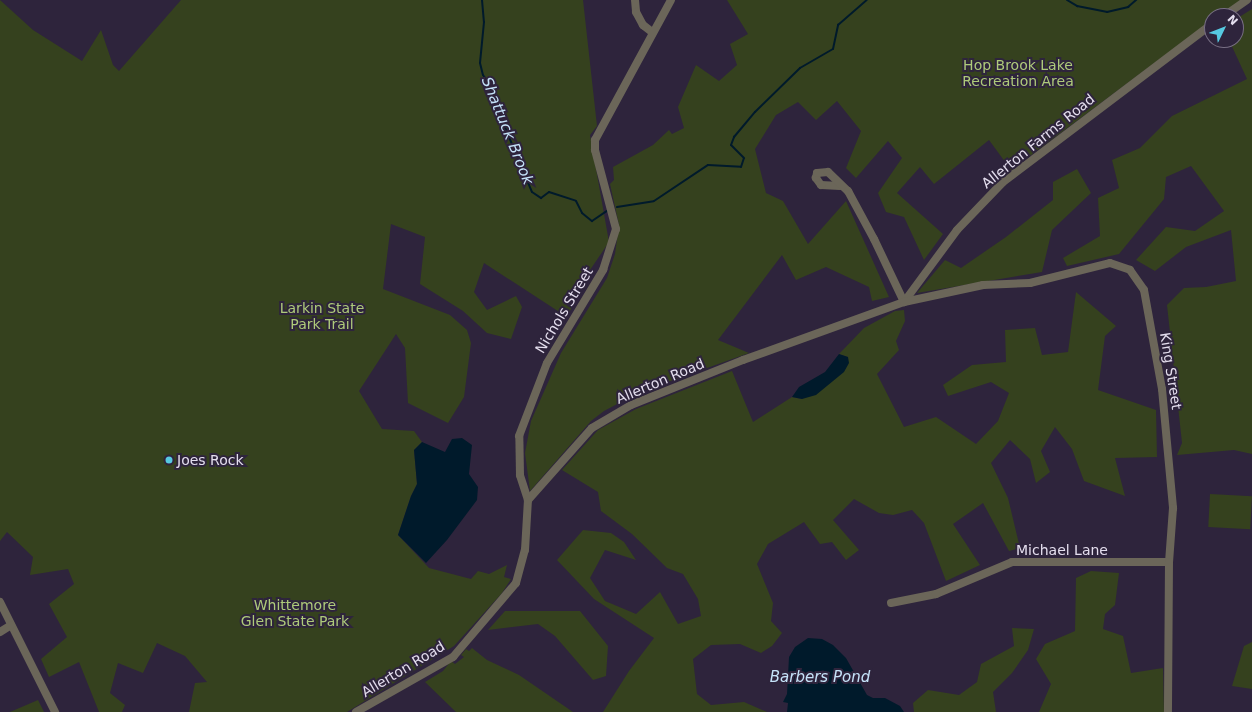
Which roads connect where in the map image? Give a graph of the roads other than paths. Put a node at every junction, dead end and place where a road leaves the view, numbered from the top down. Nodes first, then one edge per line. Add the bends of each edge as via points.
1 (635, 0) edge
2 (671, 0) edge
3 (1247, 0) edge
4 (1236, 8) edge
5 (1204, 30) edge
6 (652, 32) junction
7 (840, 186) dead end
8 (904, 302) junction
9 (528, 500) junction
10 (1169, 562) junction
11 (0, 602) edge
12 (891, 603) dead end
13 (11, 624) junction
14 (0, 632) edge
15 (54, 712) edge
16 (356, 712) edge
17 (1168, 712) edge

1 - 6 street via 636,12 643,25
2 - 6 street
3 - 4 street
5 - 8 street, Allerton Farms Road via 1003,182 956,230
6 - 9 street, Nichols Street via 598,131 595,150 616,229 603,270 547,363 520,436 520,475
7 - 8 street via 848,191
8 - 9 street, Allerton Road via 743,360 631,405 592,428
8 - 10 street, King Street via 983,285 1030,283 1110,263 1130,270 1144,290 1162,389 1173,508
9 - 16 street, Allerton Road via 526,550 516,583 453,657
10 - 12 street, Michael Lane via 1012,562 936,594
10 - 17 street, King Street
11 - 13 street
13 - 14 street
13 - 15 street

